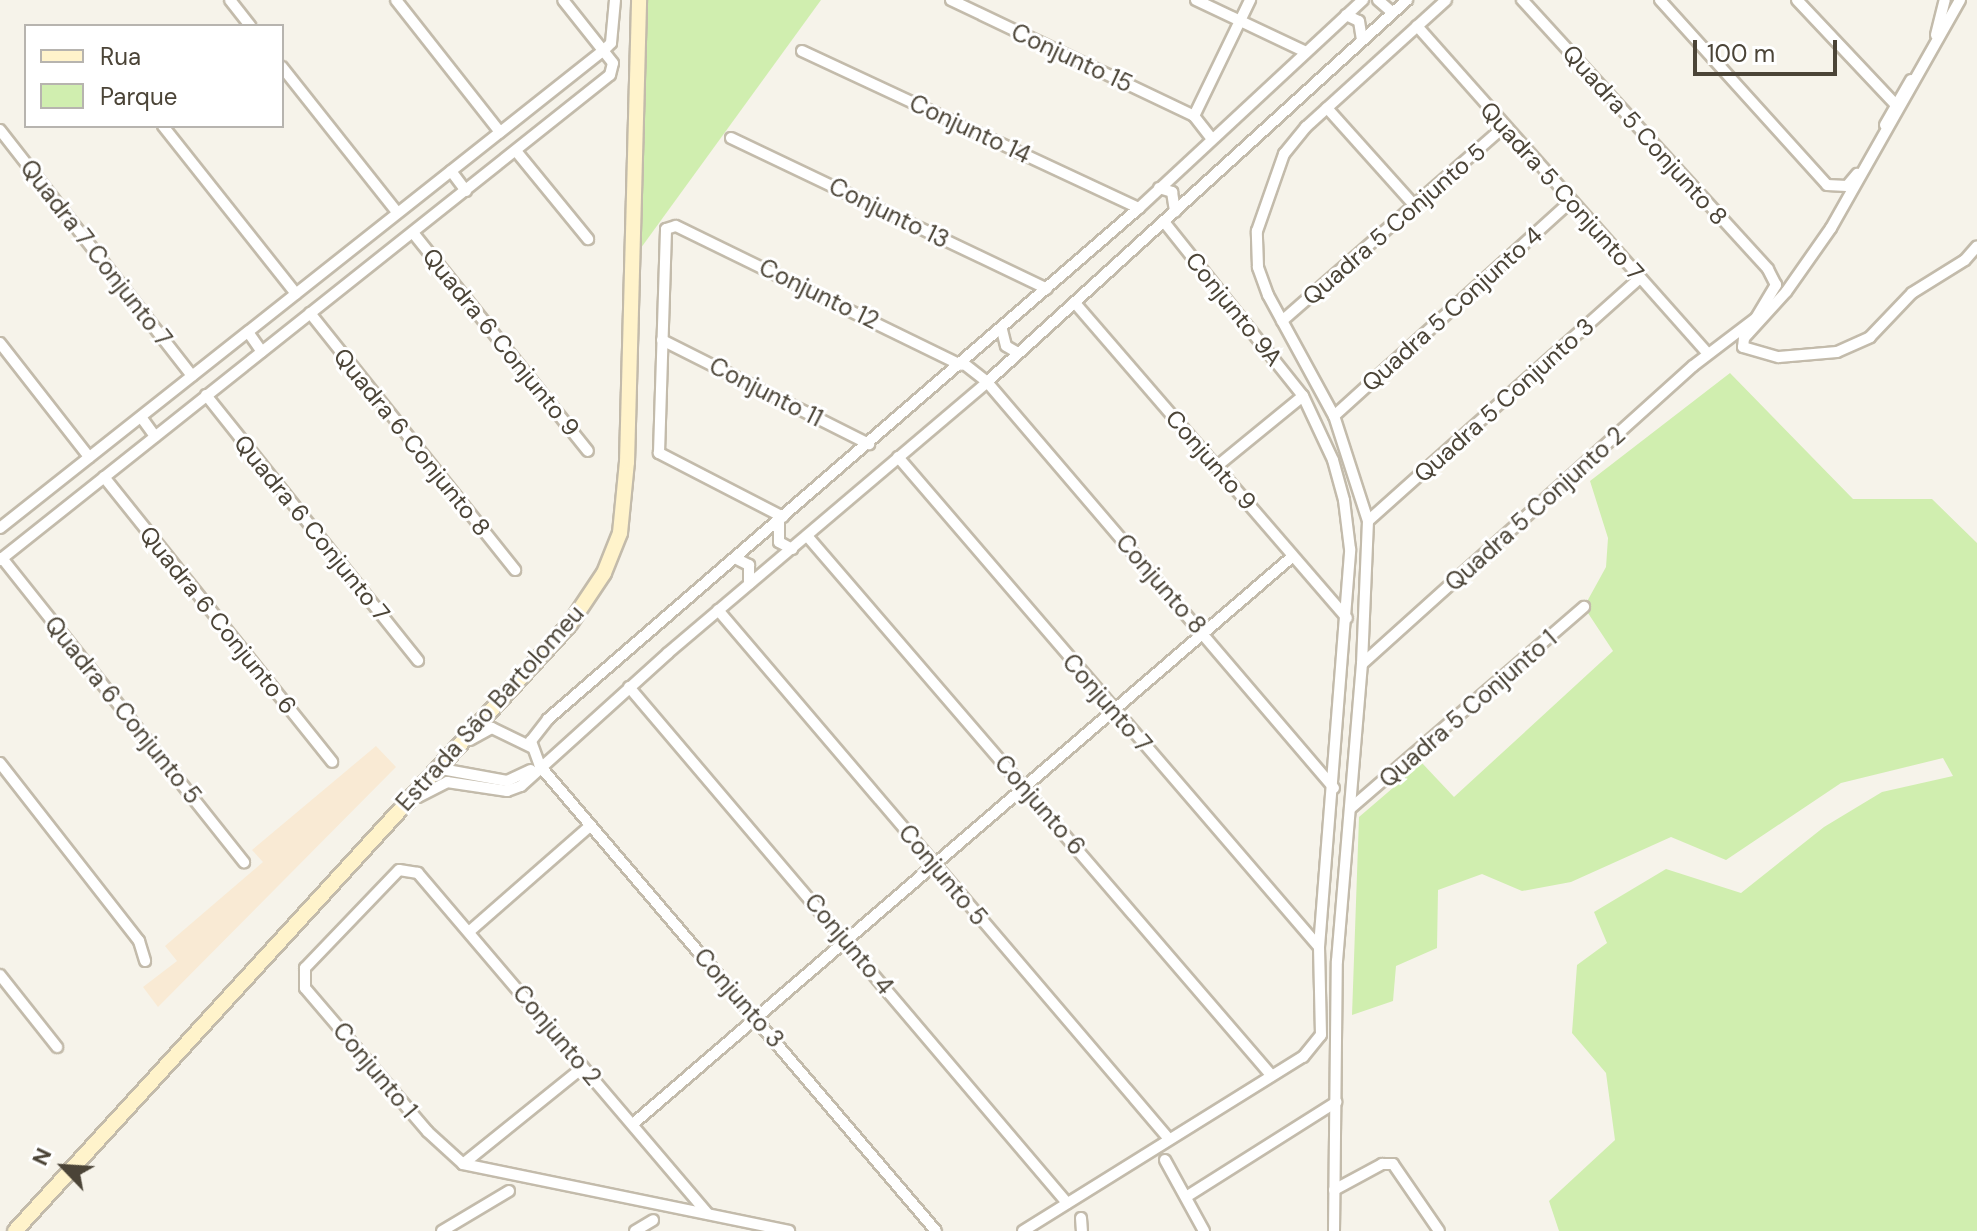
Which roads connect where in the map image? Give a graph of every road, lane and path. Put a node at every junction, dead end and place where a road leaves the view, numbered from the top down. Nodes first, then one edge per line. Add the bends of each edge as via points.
1 (230, 0) edge
2 (396, 0) edge
3 (563, 0) edge
4 (615, 0) edge
5 (639, 0) edge
6 (951, 0) edge
7 (1196, 0) edge
8 (1250, 0) edge
9 (1363, 0) edge
10 (1378, 0) edge
11 (1407, 0) edge
12 (1446, 0) edge
13 (1522, 0) edge
14 (1660, 0) edge
15 (1797, 0) edge
16 (1960, 0) edge
17 (1941, 2) edge
18 (1392, 12) junction
19 (1346, 15) junction
20 (1239, 21) junction
21 (248, 24) edge
22 (1417, 26) junction
23 (1362, 40) junction
24 (604, 50) junction
25 (802, 51) dead end
26 (1304, 51) junction
27 (284, 70) edge
28 (1896, 105) junction
29 (1327, 108) junction
30 (1194, 116) junction
31 (1505, 126) junction
32 (165, 128) edge
33 (0, 130) edge
34 (500, 132) junction
35 (731, 138) dead end
36 (1212, 139) junction
37 (516, 151) junction
38 (451, 171) junction
39 (1159, 188) junction
40 (466, 191) junction
41 (1570, 202) junction
42 (1415, 206) junction
43 (1139, 208) junction
44 (397, 212) junction
45 (1175, 212) junction
46 (1164, 222) junction
47 (414, 234) junction
48 (588, 239) dead end
49 (1977, 246) edge
50 (351, 251) junction
51 (365, 269) junction
52 (1768, 269) joint
53 (1640, 278) junction
54 (1047, 289) junction
55 (296, 294) junction
56 (1075, 303) junction
57 (310, 313) junction
58 (1282, 321) junction
59 (1002, 330) junction
60 (248, 332) junction
61 (662, 340) junction
62 (0, 343) edge
63 (262, 352) junction
64 (1018, 353) junction
65 (1708, 354) junction
66 (962, 364) junction
67 (192, 376) junction
68 (987, 382) junction
69 (206, 395) junction
70 (1303, 396) junction
71 (1334, 416) junction
72 (141, 417) junction
73 (155, 436) junction
74 (869, 444) junction
75 (588, 451) dead end
76 (89, 457) junction
77 (898, 457) junction
78 (1216, 467) junction
79 (104, 477) junction
80 (45, 495) junction
81 (58, 513) junction
82 (781, 519) junction
83 (1368, 521) junction
84 (0, 528) edge
85 (808, 537) junction
86 (792, 549) junction
87 (1293, 556) junction
88 (735, 558) junction
89 (1, 559) edge
90 (515, 570) dead end
91 (749, 584) junction
92 (1584, 607) dead end
93 (718, 610) junction
94 (1347, 618) junction
95 (1204, 634) junction
96 (418, 661) dead end
97 (1362, 664) junction
98 (629, 687) junction
99 (1114, 711) junction
100 (484, 717) junction
101 (531, 744) junction
102 (454, 749) junction
103 (332, 762) dead end
104 (0, 763) edge
105 (540, 766) junction
106 (436, 768) junction
107 (1026, 787) junction
108 (1334, 788) junction
109 (1351, 808) junction
110 (398, 810) junction
111 (590, 826) junction
112 (244, 862) dead end
113 (934, 864) junction
114 (470, 931) junction
115 (847, 940) junction
116 (1319, 947) junction
117 (145, 961) dead end
118 (305, 968) joint
119 (0, 975) edge
120 (755, 1018) junction
121 (57, 1047) dead end
122 (583, 1067) junction
123 (1271, 1075) junction
124 (1336, 1102) junction
125 (634, 1123) junction
126 (1169, 1139) junction
127 (1165, 1160) dead end
128 (463, 1164) junction
129 (1334, 1190) junction
130 (509, 1191) dead end
131 (1186, 1197) junction
132 (1067, 1203) junction
133 (708, 1214) junction
134 (1081, 1218) dead end
135 (653, 1220) dead end
136 (15, 1231) edge
137 (442, 1231) edge
138 (635, 1231) edge
139 (789, 1231) edge
140 (936, 1231) edge
141 (1023, 1231) edge
142 (1082, 1231) edge
143 (1204, 1231) edge
144 (1334, 1231) edge
145 (1439, 1231) edge

1 - 21 street
2 - 34 street
3 - 24 street
4 - 24 street via 611,43
5 - 100 street, Estrada São Bartolomeu via 627,462 620,533 584,606
6 - 30 street, Conjunto 15
7 - 20 street
8 - 20 street
9 - 19 street
10 - 18 street
11 - 18 street
12 - 22 street
13 - 52 street, Quadra 5 Conjunto 8
14 - 28 street via 1827,185 1849,184
15 - 28 street
16 - 49 street via 1831,228 1786,292 1744,338 1743,347 1779,357 1837,352 1870,337 1912,293 1965,260
17 - 28 street via 1939,30
18 - 23 street
19 - 23 street via 1359,21
19 - 26 street
20 - 26 street
20 - 30 street
22 - 29 street
22 - 31 street, Quadra 5 Conjunto 7
23 - 45 street
24 - 34 street
24 - 37 street via 613,63 610,75
25 - 43 street, Conjunto 14
26 - 36 street
27 - 44 street
29 - 42 street
29 - 58 street via 1284,154 1257,231 1258,267
30 - 36 street
31 - 41 street, Quadra 5 Conjunto 7
31 - 42 street, Quadra 5 Conjunto 5
32 - 55 street
33 - 67 street, Quadra 7 Conjunto 7
34 - 38 street
35 - 54 street, Conjunto 13
36 - 39 street
37 - 40 street
37 - 48 street
38 - 40 street
38 - 44 street
39 - 43 street
39 - 45 street via 1172,192
40 - 47 street
41 - 53 street, Quadra 5 Conjunto 7
41 - 71 street, Quadra 5 Conjunto 4
42 - 58 street, Quadra 5 Conjunto 5
43 - 54 street
44 - 50 street
45 - 46 street
46 - 56 street
46 - 70 street, Conjunto 9A
47 - 51 street
47 - 75 street, Quadra 6 Conjunto 9
50 - 51 street
50 - 55 street
51 - 57 street
52 - 65 street, Quadra 5 Conjunto 2 via 1776,285 1768,304
53 - 65 street, Quadra 5 Conjunto 7
53 - 83 street, Quadra 5 Conjunto 3
54 - 59 street
55 - 60 street
56 - 64 street
56 - 78 street, Conjunto 9
57 - 63 street
57 - 90 street, Quadra 6 Conjunto 8
58 - 71 street
59 - 64 street via 1006,346
59 - 66 street
60 - 63 street
60 - 67 street
61 - 66 street, Conjunto 12 via 662,238 666,229 676,226
61 - 74 street, Conjunto 11
61 - 82 street via 658,447 663,457
62 - 76 street
63 - 69 street
64 - 68 street
65 - 97 street, Quadra 5 Conjunto 2
66 - 68 street, Conjunto 12
66 - 74 street
67 - 72 street
68 - 77 street
68 - 95 street, Conjunto 8
69 - 73 street
69 - 96 street, Quadra 6 Conjunto 7
70 - 78 street
70 - 94 street, Conjunto 9A via 1333,460 1344,500 1350,549
71 - 83 street
72 - 73 street
72 - 76 street
73 - 79 street
74 - 82 street
76 - 80 street
77 - 85 street
77 - 99 street, Conjunto 7
78 - 87 street, Conjunto 9
79 - 81 street
79 - 103 street, Quadra 6 Conjunto 6
80 - 81 street
80 - 84 street
81 - 89 street
82 - 86 street via 779,542
82 - 88 street
83 - 97 street
85 - 86 street
85 - 107 street, Conjunto 6
86 - 91 street
87 - 94 street, Conjunto 9
87 - 95 street
88 - 91 street via 749,565
88 - 101 street via 548,719
89 - 112 street, Quadra 6 Conjunto 5
91 - 93 street
92 - 109 street, Quadra 5 Conjunto 1
93 - 98 street
93 - 113 street, Conjunto 5
94 - 108 street, Conjunto 9A
95 - 99 street
95 - 108 street, Conjunto 8
97 - 109 street
98 - 105 street
98 - 115 street, Conjunto 4
99 - 107 street
99 - 116 street, Conjunto 7
100 - 101 street
100 - 102 street, Estrada São Bartolomeu
101 - 102 street via 492,728
101 - 105 street, Conjunto 3
102 - 106 street, Estrada São Bartolomeu
104 - 117 street via 139,941
105 - 106 street via 507,781
105 - 110 street via 515,790 447,782
105 - 111 street, Conjunto 3
106 - 110 street, Estrada São Bartolomeu
107 - 113 street
107 - 123 street, Conjunto 6
108 - 116 street, Conjunto 9A
109 - 124 street via 1337,961
110 - 136 street, Estrada São Bartolomeu
111 - 114 street
111 - 120 street, Conjunto 3
113 - 115 street
113 - 126 street, Conjunto 5
114 - 118 street, Conjunto 2 via 418,873 399,870
114 - 122 street, Conjunto 2
115 - 120 street
115 - 132 street, Conjunto 4
116 - 123 street, Conjunto 9A via 1319,1042
118 - 128 street, Conjunto 1 via 305,988 428,1132
119 - 121 street
120 - 125 street
120 - 140 street, Conjunto 3
122 - 125 street, Conjunto 2
122 - 128 street
123 - 126 street
124 - 129 street
124 - 131 street
125 - 133 street, Conjunto 2
126 - 132 street
127 - 131 street
128 - 133 street
129 - 144 street
129 - 145 street via 1382,1164 1393,1164
130 - 137 street
131 - 143 street
132 - 141 street
133 - 139 street
134 - 142 street
135 - 138 street

